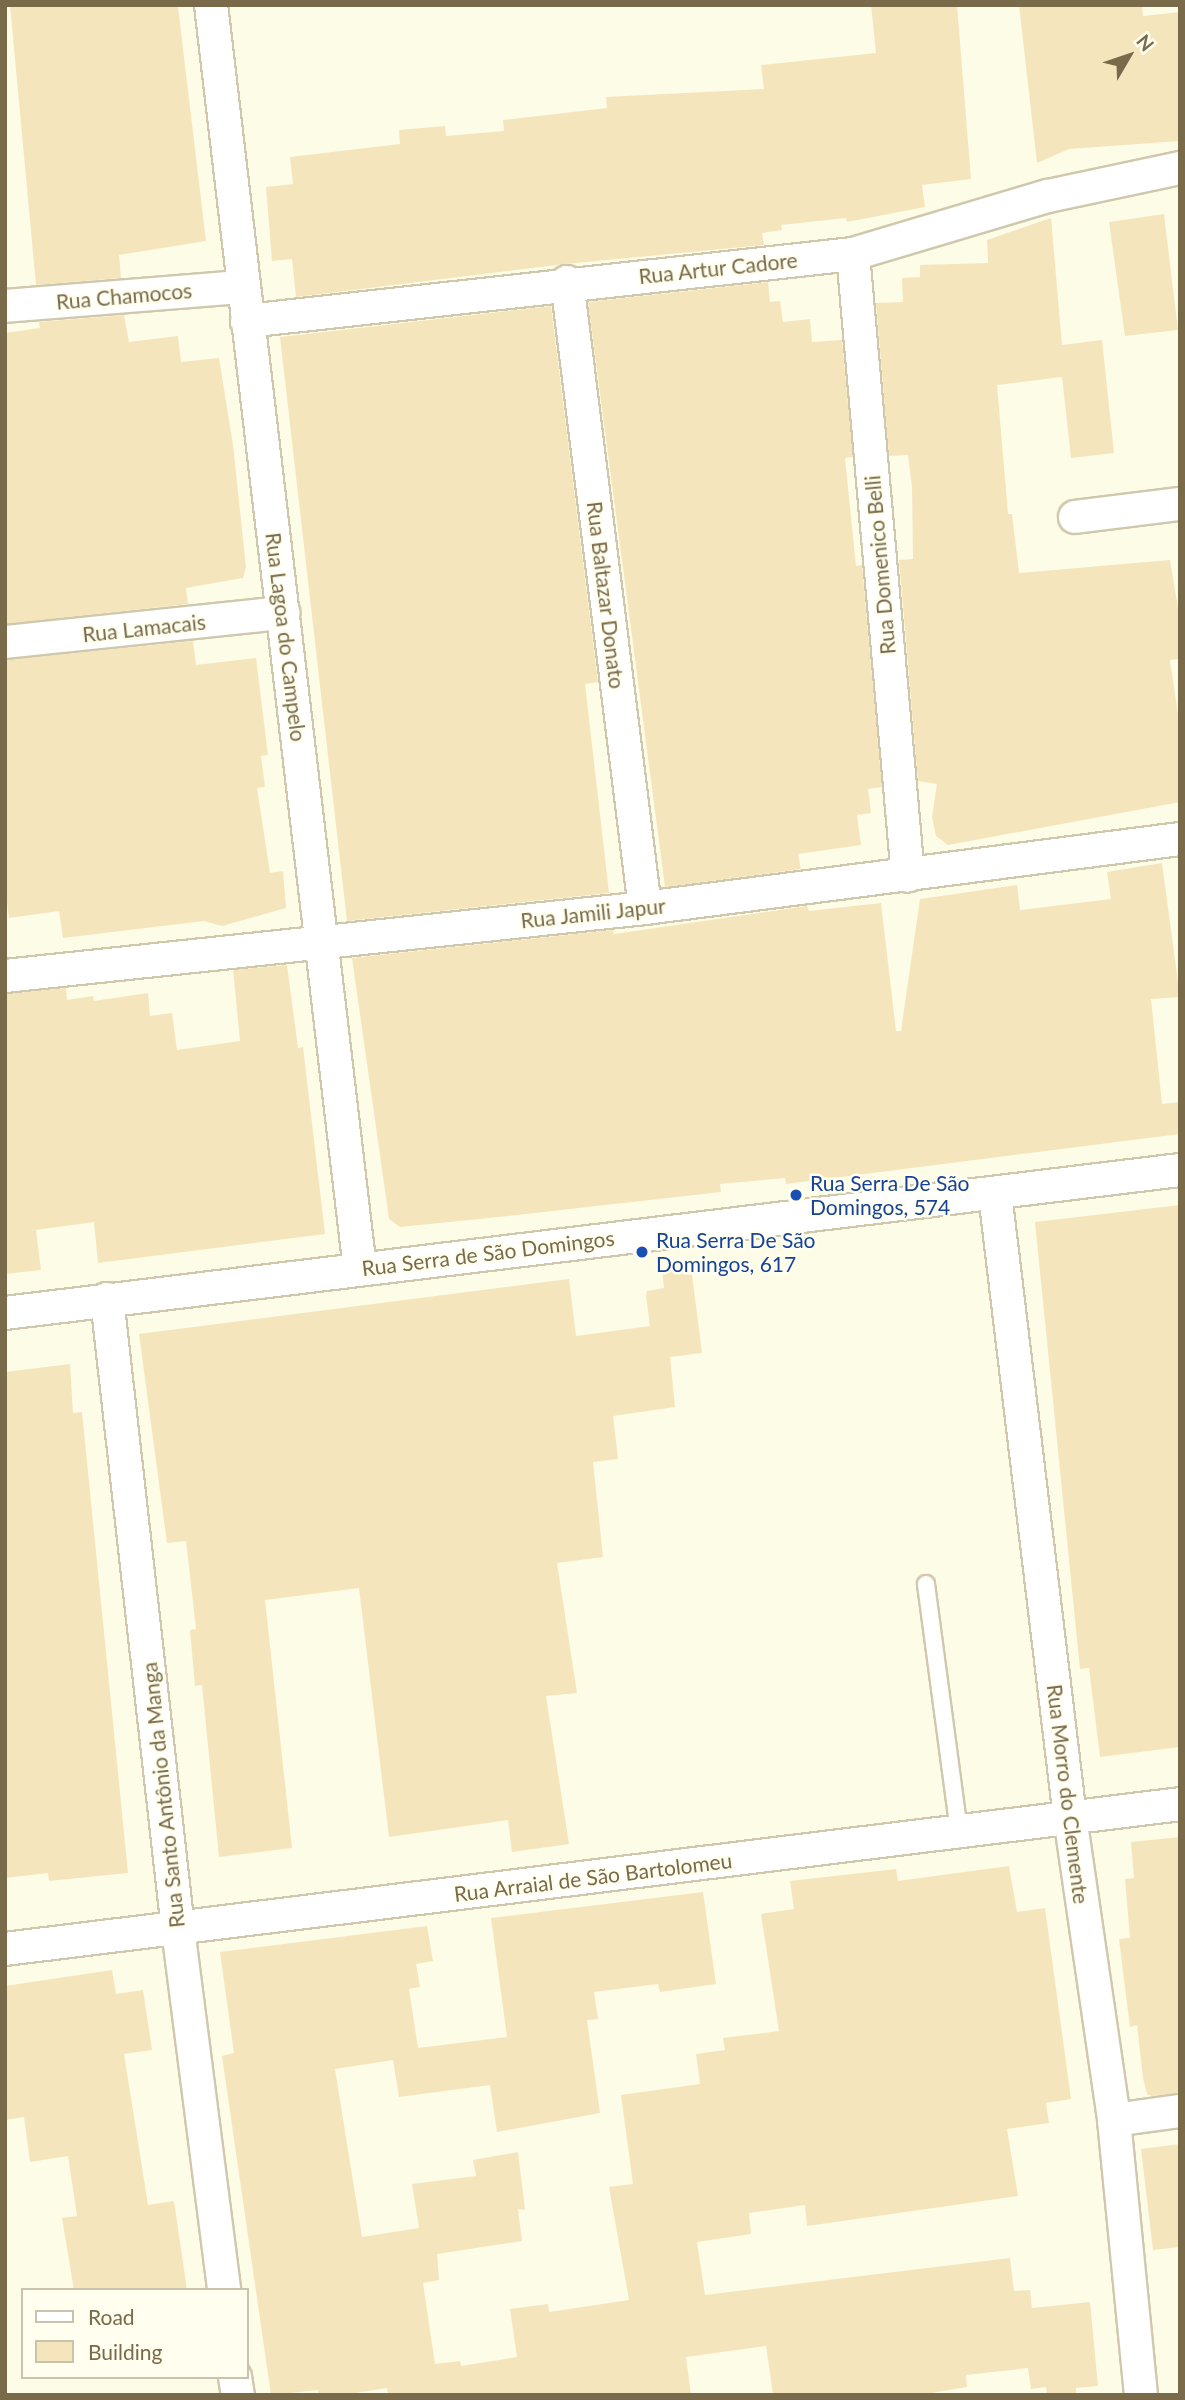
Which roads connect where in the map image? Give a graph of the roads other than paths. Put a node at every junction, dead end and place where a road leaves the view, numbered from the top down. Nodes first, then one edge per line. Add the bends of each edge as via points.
1 (211, 5) edge
2 (1180, 168) edge
3 (853, 254) junction
4 (567, 282) junction
5 (243, 287) junction
6 (5, 306) edge
7 (247, 321) junction
8 (1180, 504) edge
9 (1075, 517) dead end
10 (283, 613) junction
11 (5, 642) edge
12 (1180, 839) edge
13 (908, 876) junction
14 (645, 908) junction
15 (323, 941) junction
16 (5, 976) edge
17 (1180, 1170) edge
18 (995, 1194) junction
19 (360, 1269) junction
20 (107, 1299) junction
21 (5, 1313) edge
22 (926, 1584) dead end
23 (1180, 1804) edge
24 (1070, 1817) junction
25 (959, 1831) junction
26 (178, 1929) junction
27 (5, 1949) edge
28 (1180, 2111) edge
29 (1114, 2120) junction
30 (224, 2288) edge
31 (1141, 2395) edge

1 - 5 street, Rua Lagoa do Campelo
2 - 3 street, Rua Artur Cadore via 1048,195
3 - 4 street, Rua Artur Cadore
3 - 13 street, Rua Domenico Belli
4 - 7 street, Rua Artur Cadore
4 - 14 street, Rua Baltazar Donato
5 - 6 street, Rua Chamocos
5 - 7 street, Rua Lagoa do Campelo
7 - 10 street, Rua Lagoa do Campelo
8 - 9 street
10 - 11 street, Rua Lamacais
10 - 15 street, Rua Lagoa do Campelo
12 - 13 street, Rua Jamili Japur
13 - 14 street, Rua Jamili Japur
14 - 15 street, Rua Jamili Japur
15 - 16 street, Rua Jamili Japur
15 - 19 street, Rua Lagoa do Campelo
17 - 18 street, Rua Serra de São Domingos
18 - 19 street, Rua Serra de São Domingos
18 - 24 street, Rua Morro do Clemente
19 - 20 street, Rua Serra de São Domingos
20 - 21 street, Rua Serra de São Domingos
20 - 26 street, Rua Santo Antônio da Manga
22 - 25 lane
23 - 24 street, Rua Arraial de São Bartolomeu
24 - 25 street, Rua Arraial de São Bartolomeu
24 - 29 street, Rua Morro do Clemente
25 - 26 street, Rua Arraial de São Bartolomeu
26 - 27 street, Rua Arraial de São Bartolomeu
26 - 30 street, Rua Santo Antônio da Manga
28 - 29 street
29 - 31 street, Rua Morro do Clemente

